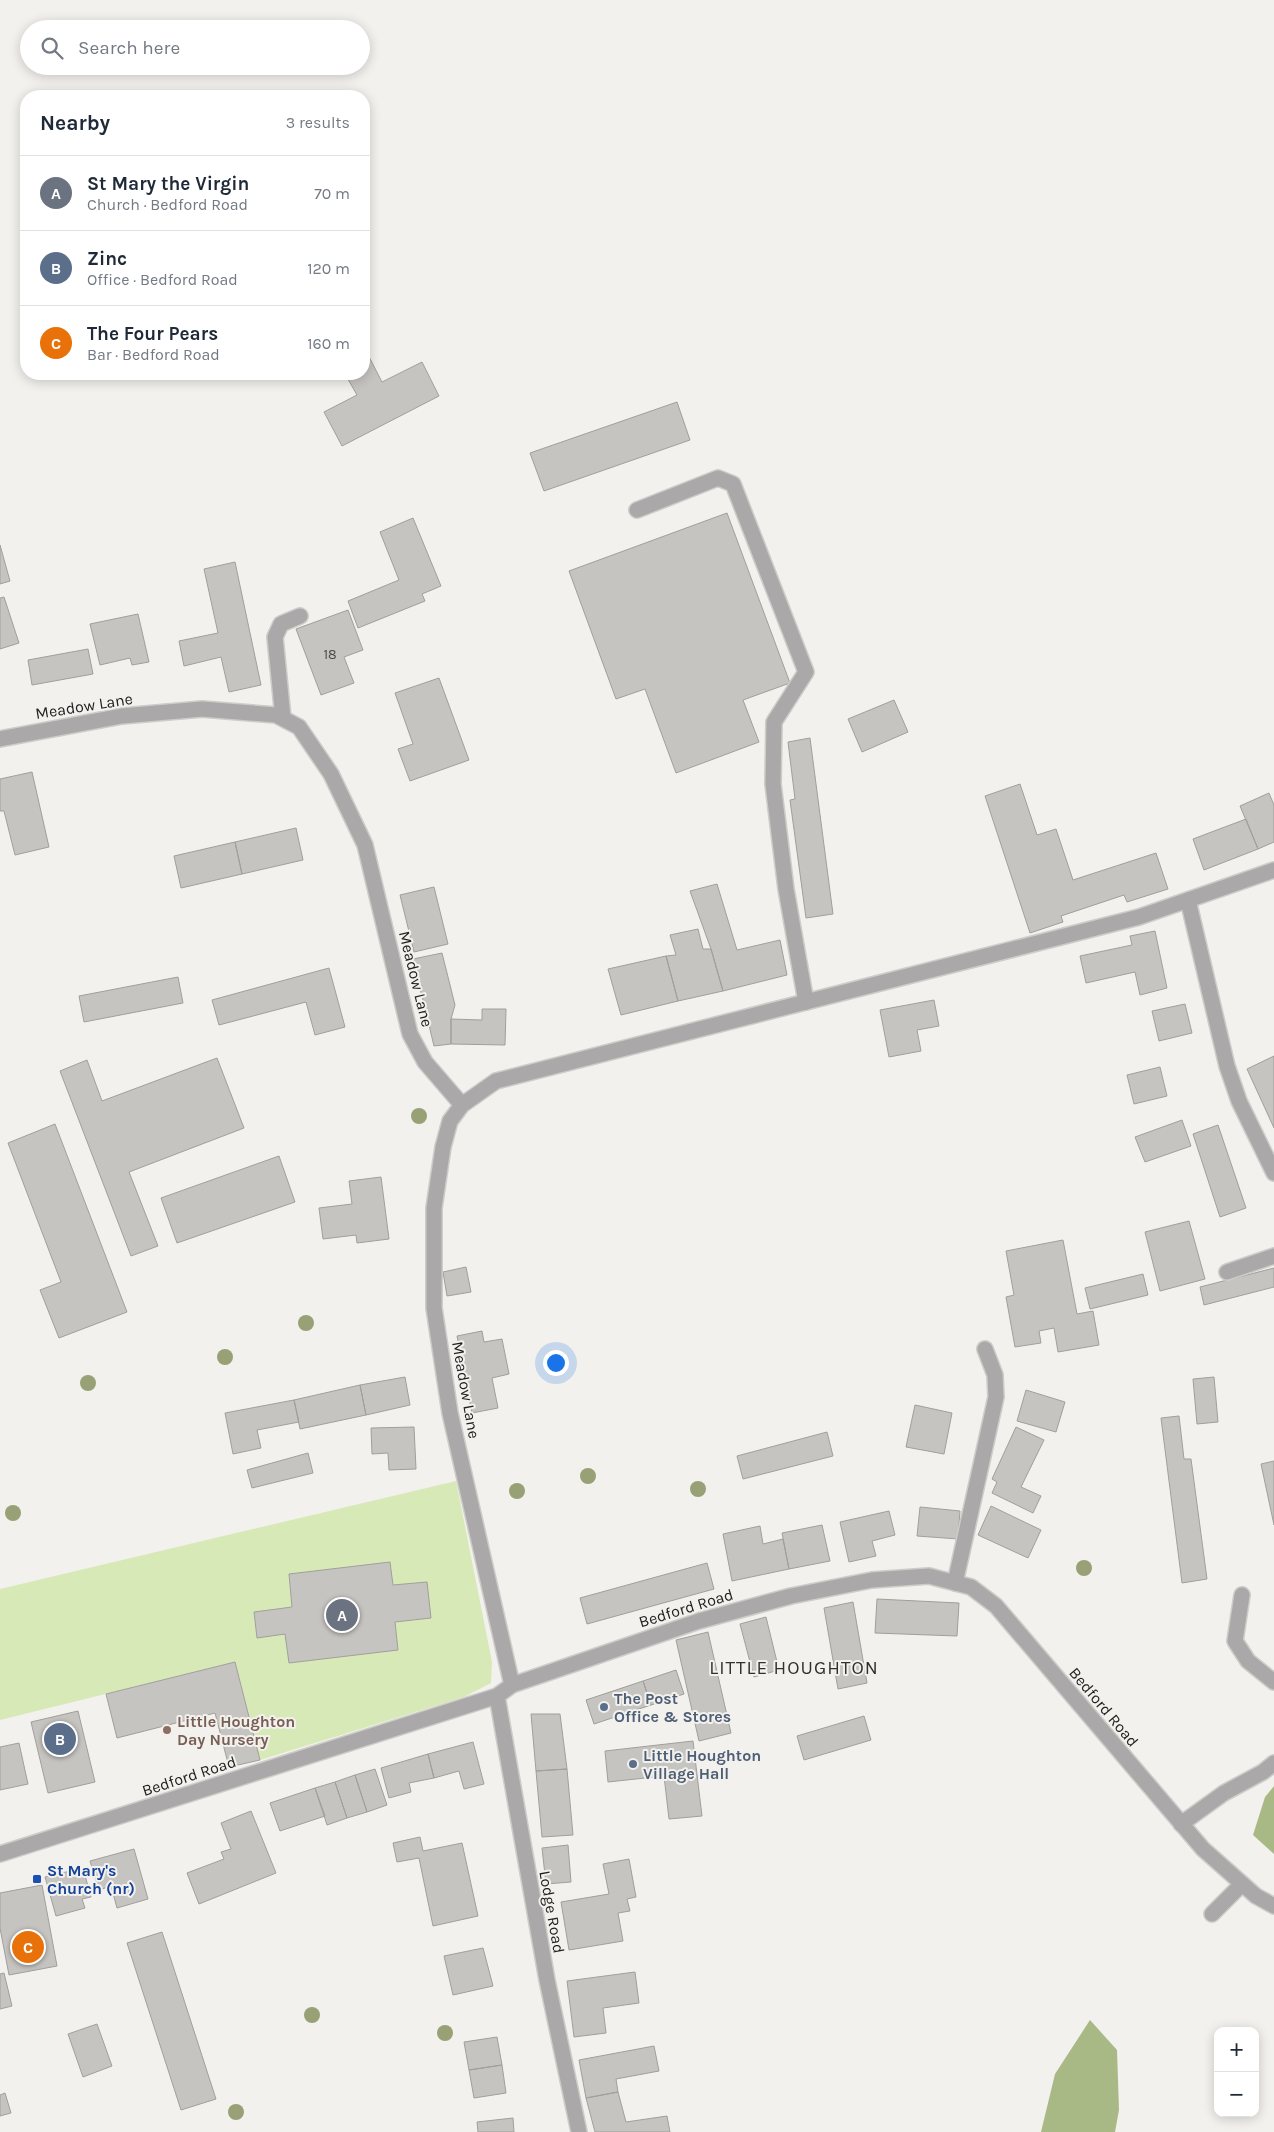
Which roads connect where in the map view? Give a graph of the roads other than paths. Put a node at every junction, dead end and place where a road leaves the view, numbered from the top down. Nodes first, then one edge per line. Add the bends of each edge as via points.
1 (637, 510) dead end
2 (300, 616) dead end
3 (284, 718) junction
4 (0, 739) edge
5 (1274, 870) edge
6 (1188, 900) junction
7 (806, 1002) junction
8 (462, 1105) junction
9 (1274, 1173) edge
10 (1274, 1256) edge
11 (1227, 1272) dead end
12 (985, 1349) dead end
13 (955, 1583) junction
14 (1242, 1595) dead end
15 (1274, 1682) edge
16 (512, 1685) junction
17 (497, 1696) junction
18 (1274, 1763) edge
19 (1181, 1824) junction
20 (0, 1854) edge
21 (1242, 1884) junction
22 (1274, 1906) edge
23 (1212, 1914) dead end
24 (578, 2132) edge

1 - 7 street via 718,478 733,484 806,672 774,722 773,784 786,889
2 - 3 street via 281,624 275,637
3 - 4 street, Meadow Lane via 246,711 202,709 122,716
3 - 8 street, Meadow Lane via 299,727 331,774 361,836 410,1034 424,1062
5 - 6 street
6 - 7 street via 1139,917
6 - 9 street via 1227,1066 1239,1100
7 - 8 street via 496,1081
8 - 16 street, Meadow Lane via 450,1121 434,1208 434,1308 450,1413
10 - 11 street
12 - 13 street via 995,1375 996,1397
13 - 16 street, Bedford Road via 929,1576 872,1580 791,1596 699,1621
13 - 19 street, Bedford Road via 971,1587 996,1606
14 - 15 street via 1235,1641 1248,1661
16 - 17 street, Bedford Road
17 - 20 street, Bedford Road
17 - 24 street, Lodge Road via 547,1980
18 - 19 street
19 - 21 street, Bedford Road via 1202,1849
21 - 22 street, Bedford Road
21 - 23 street

